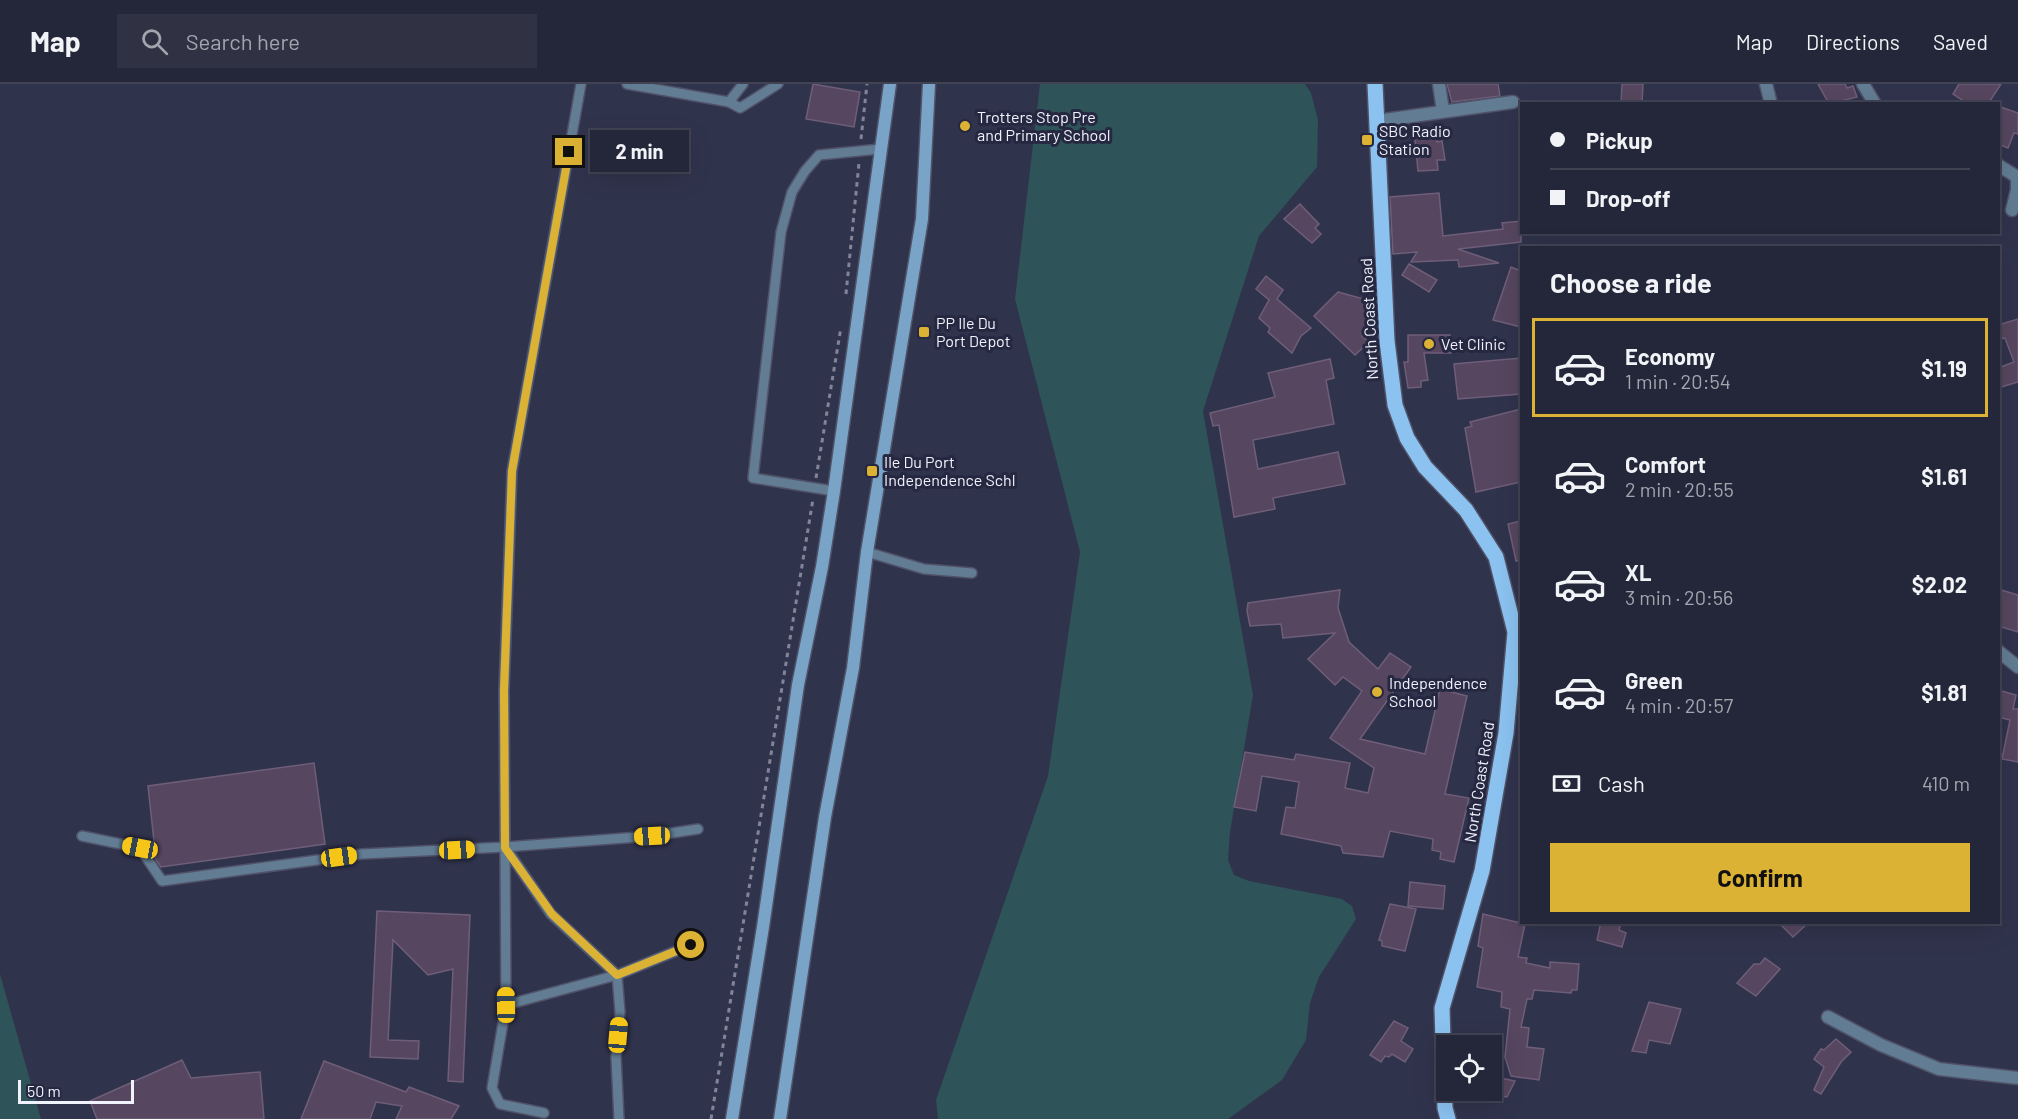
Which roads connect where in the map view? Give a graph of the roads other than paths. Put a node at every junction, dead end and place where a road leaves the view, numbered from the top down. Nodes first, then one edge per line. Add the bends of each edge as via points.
1 (581, 84) edge
2 (627, 84) edge
3 (743, 84) edge
4 (778, 84) edge
5 (890, 84) edge
6 (929, 84) edge
7 (1375, 84) edge
8 (1439, 84) edge
9 (1766, 84) edge
10 (1863, 84) edge
11 (729, 102) junction
12 (1513, 102) dead end
13 (1770, 102) edge
14 (1874, 102) edge
15 (1443, 111) junction
16 (1377, 121) junction
17 (880, 149) junction
18 (2000, 166) edge
19 (2000, 207) edge
20 (2015, 211) edge
21 (834, 491) junction
22 (867, 552) junction
23 (972, 573) dead end
24 (1518, 648) edge
25 (2000, 653) edge
26 (2018, 668) edge
27 (698, 829) dead end
28 (82, 836) dead end
29 (505, 848) junction
30 (691, 945) dead end
31 (617, 975) junction
32 (506, 1005) junction
33 (1828, 1017) dead end
34 (2018, 1078) edge
35 (544, 1113) dead end
36 (619, 1119) edge
37 (732, 1119) edge
38 (780, 1119) edge
39 (1448, 1119) edge

1 - 29 lane via 512,471 504,691
2 - 11 lane
3 - 11 lane
4 - 11 lane via 740,108
5 - 17 street
6 - 22 street via 922,219
7 - 16 main road, North Coast Road
8 - 15 street
9 - 13 street
10 - 14 street
12 - 15 street
15 - 16 street
16 - 24 main road, North Coast Road via 1387,341 1395,405 1407,438 1425,467 1466,510 1496,557
17 - 21 street
17 - 21 lane via 819,155 792,192 782,232 753,478
18 - 20 street via 2017,177
19 - 20 street
21 - 37 street via 798,686
22 - 23 lane via 924,569
22 - 38 street via 853,668 825,817
24 - 39 main road, North Coast Road via 1482,871 1442,1008 1444,1108
25 - 26 street
27 - 29 lane
28 - 29 lane via 140,848 162,881 362,854
29 - 31 lane via 552,914
29 - 32 lane
30 - 31 lane
31 - 32 lane
31 - 36 lane
32 - 35 lane via 492,1088 500,1104
33 - 34 street via 1939,1069

